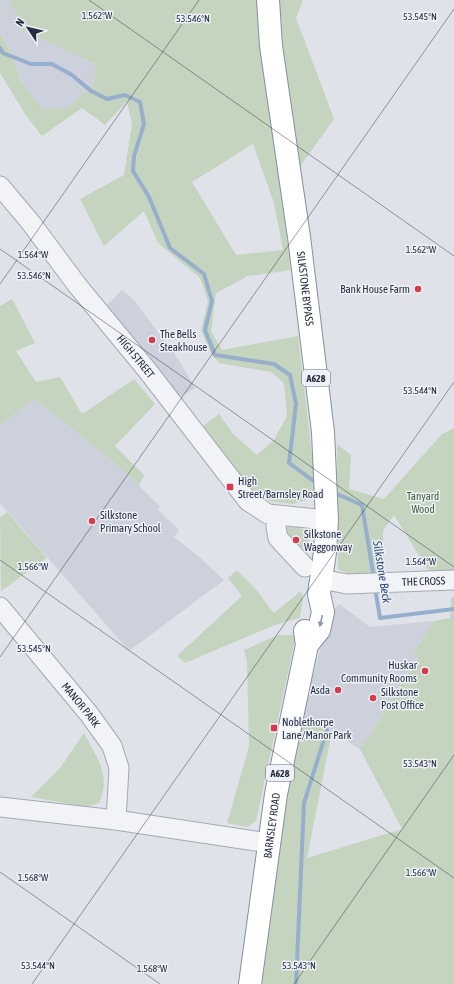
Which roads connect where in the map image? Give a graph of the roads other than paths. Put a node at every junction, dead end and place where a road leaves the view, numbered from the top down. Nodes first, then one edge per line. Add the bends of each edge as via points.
1 (268, 0) edge
2 (0, 186) edge
3 (278, 516) junction
4 (327, 520) junction
5 (308, 570) junction
6 (454, 580) edge
7 (0, 607) edge
8 (0, 807) edge
9 (116, 820) junction
10 (269, 842) junction
11 (250, 984) edge

1 - 4 highway, SILKSTONE BYPASS / A628 via 271,46 299,237 322,425
2 - 3 street, HIGH STREET via 248,501 268,514
3 - 4 street, HIGH STREET
3 - 5 street via 278,538
4 - 5 highway, SILKSTONE BYPASS / A628
5 - 6 street, THE CROSS via 347,584
5 - 10 highway, BARNSLEY ROAD / A628 via 308,608 304,626 307,645 285,743
7 - 9 street, MANOR PARK via 89,714 112,746 119,768
8 - 9 street
9 - 10 street
10 - 11 highway, BARNSLEY ROAD / A628

